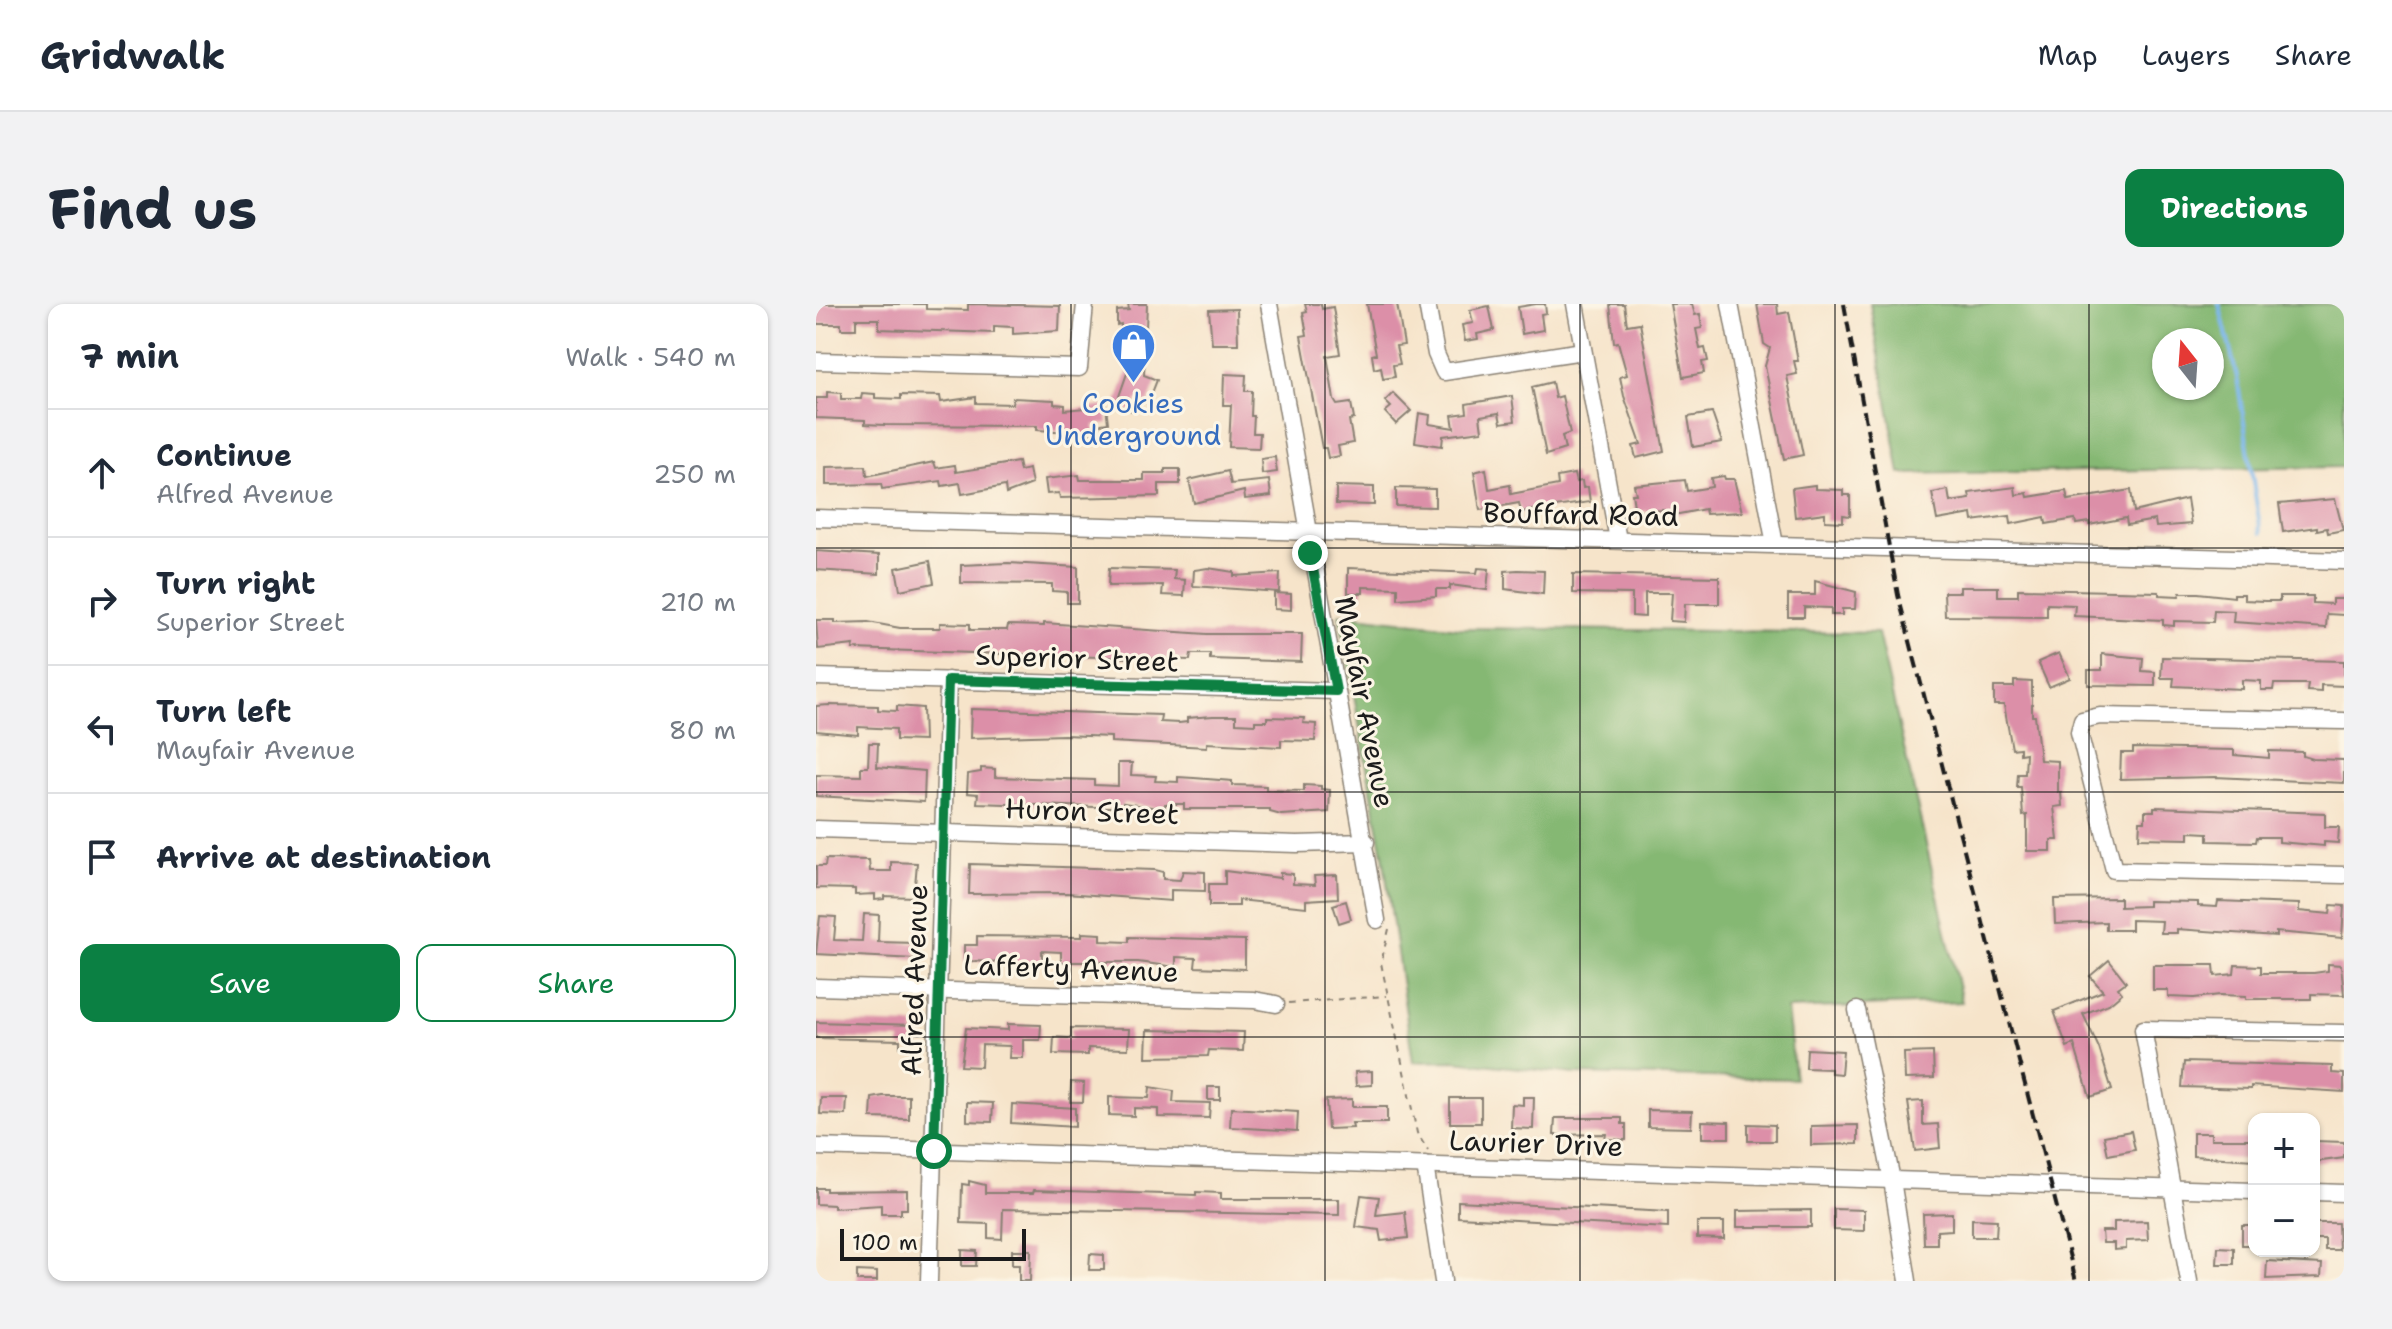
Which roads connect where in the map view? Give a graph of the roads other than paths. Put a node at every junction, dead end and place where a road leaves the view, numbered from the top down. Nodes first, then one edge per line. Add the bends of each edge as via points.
1 (1085, 304) edge
2 (1269, 304) edge
3 (1427, 304) edge
4 (1575, 304) edge
5 (1730, 304) edge
6 (1583, 351) junction
7 (816, 361) edge
8 (816, 518) edge
9 (1308, 533) junction
10 (1618, 540) junction
11 (1775, 545) junction
12 (2344, 561) edge
13 (816, 677) edge
14 (948, 680) junction
15 (1336, 691) junction
16 (2344, 721) edge
17 (816, 829) edge
18 (946, 833) junction
19 (1366, 842) junction
20 (2344, 875) edge
21 (1377, 920) dead end
22 (816, 987) edge
23 (940, 990) junction
24 (1276, 1004) road end
25 (1857, 1010) dead end
26 (2344, 1033) edge
27 (816, 1147) edge
28 (934, 1151) junction
29 (1425, 1165) junction
30 (1892, 1180) junction
31 (2173, 1189) junction
32 (2248, 1191) edge
33 (2320, 1192) edge
34 (2344, 1193) edge
35 (929, 1281) edge
36 (1443, 1281) edge
37 (1908, 1281) edge
38 (2189, 1281) edge

1 - 7 street via 1079,368
2 - 9 street, Mayfair Avenue
3 - 6 street via 1444,372
4 - 6 street
5 - 11 street
6 - 10 street
8 - 9 street, Bouffard Road
9 - 10 street, Bouffard Road
9 - 15 street, Mayfair Avenue
10 - 11 street, Bouffard Road
11 - 12 street, Bouffard Road
13 - 14 street, Superior Street
14 - 15 street, Superior Street
14 - 18 street, Alfred Avenue
15 - 19 street, Mayfair Avenue
16 - 20 street via 2100,716 2082,720 2079,732 2114,870
17 - 18 street, Huron Street
18 - 19 street, Huron Street
18 - 23 street, Alfred Avenue
19 - 21 street, Mayfair Avenue
22 - 23 street, Lafferty Avenue
23 - 24 street, Lafferty Avenue
23 - 28 street, Alfred Avenue
25 - 30 street
26 - 31 street via 2143,1029
27 - 28 street, Laurier Drive
28 - 29 street, Laurier Drive
28 - 35 street, Alfred Avenue
29 - 30 street, Laurier Drive
29 - 36 street
30 - 31 street, Laurier Drive
30 - 37 street
31 - 32 street, Laurier Drive
31 - 38 street
33 - 34 street

